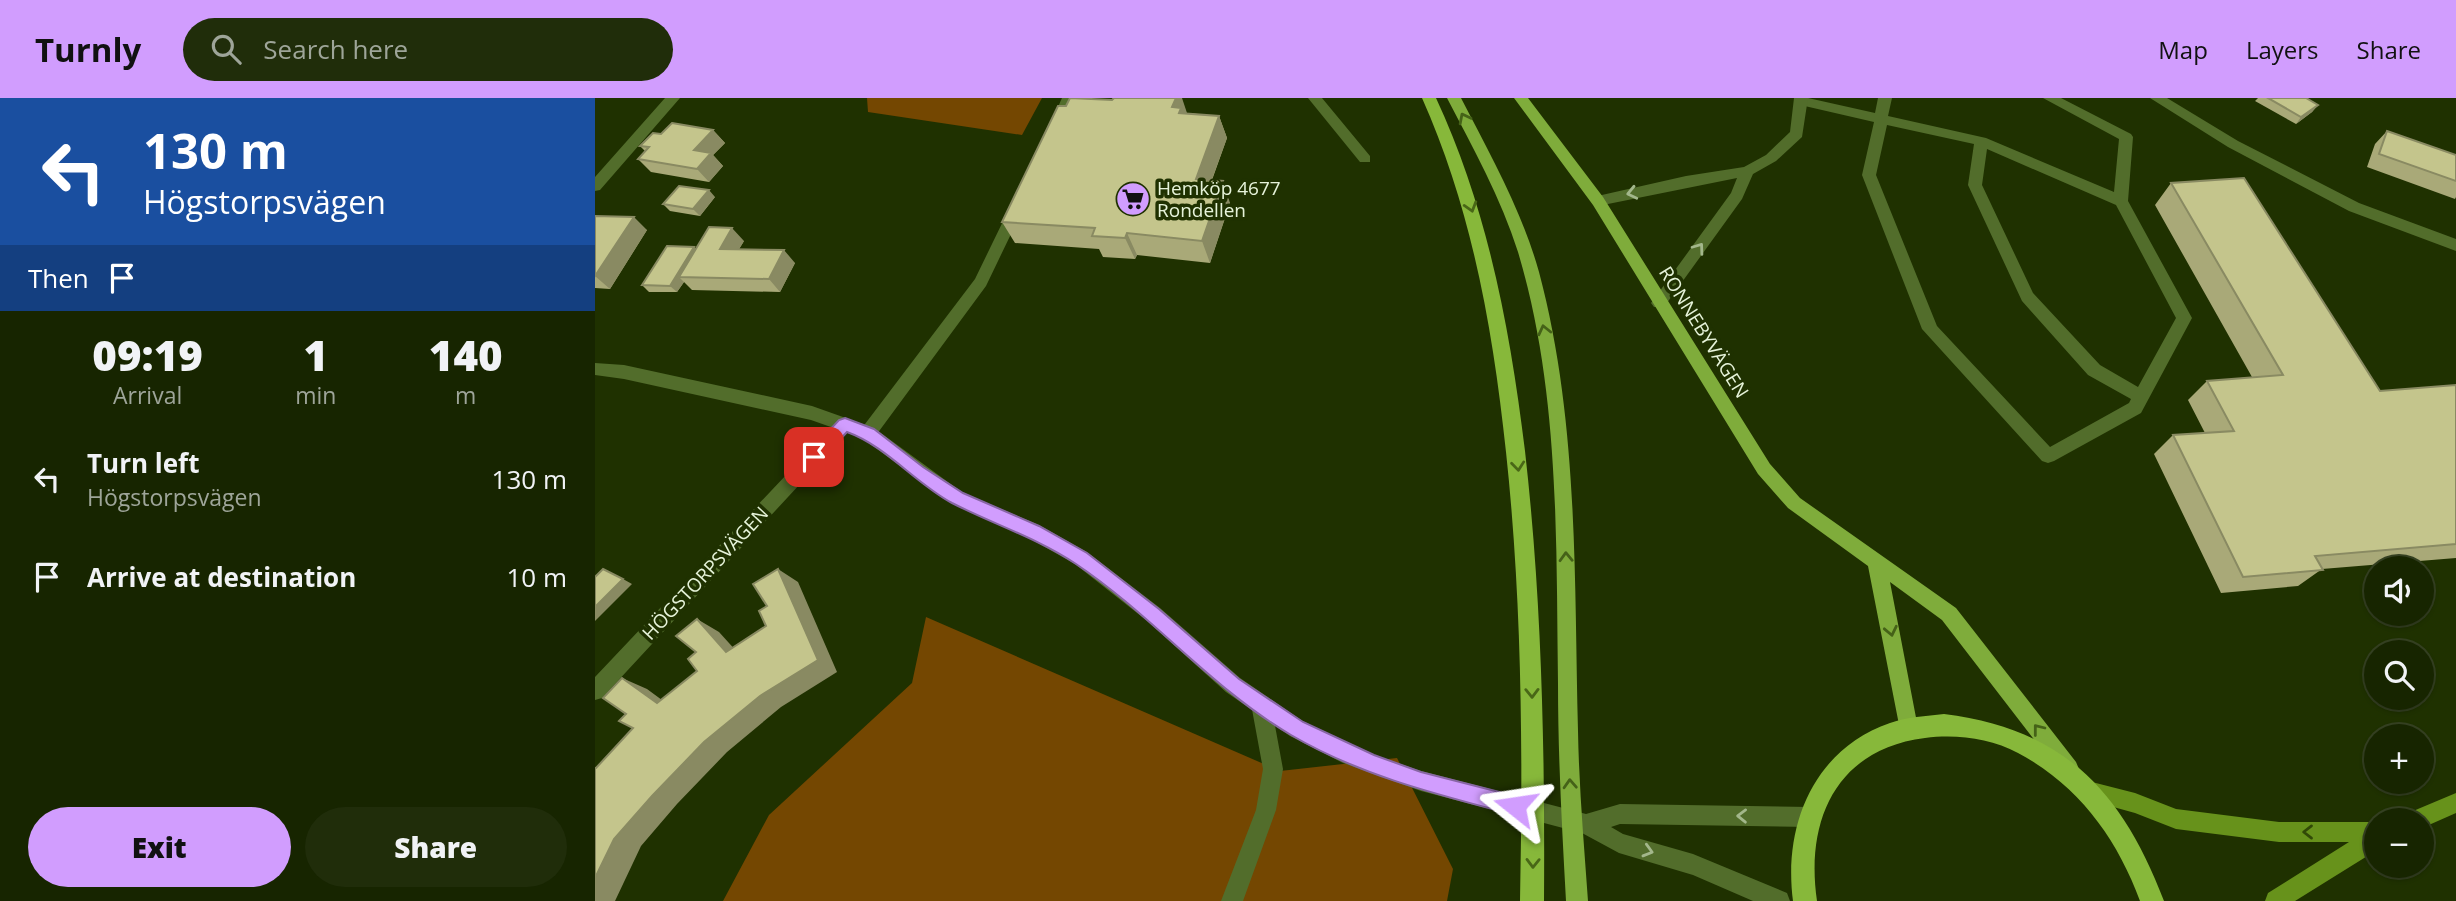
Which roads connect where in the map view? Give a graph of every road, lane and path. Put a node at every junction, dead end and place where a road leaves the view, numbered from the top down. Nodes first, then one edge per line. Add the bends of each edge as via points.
1 (1069, 98) edge
2 (1315, 98) edge
3 (1429, 98) edge
4 (1454, 98) edge
5 (1521, 98) edge
6 (1885, 98) edge
7 (2050, 98) edge
8 (2157, 98) edge
9 (672, 99) edge
10 (1801, 100) edge
11 (1881, 118) junction
12 (1051, 136) edge
13 (1981, 141) junction
14 (1365, 159) dead end
15 (1747, 171) junction
16 (595, 186) edge
17 (1022, 197) edge
18 (1598, 201) junction
19 (2121, 201) junction
20 (2456, 245) edge
21 (1660, 303) junction
22 (595, 369) edge
23 (2141, 397) junction
24 (845, 425) junction
25 (868, 433) junction
26 (1877, 565) junction
27 (595, 691) edge
28 (1261, 704) junction
29 (1908, 728) junction
30 (2084, 787) junction
31 (2456, 803) edge
32 (2434, 812) edge
33 (1810, 817) junction
34 (1586, 824) junction
35 (2364, 832) edge
36 (2364, 845) edge
37 (1232, 901) edge
38 (1532, 901) edge
39 (1577, 901) edge
40 (1779, 901) edge
41 (1805, 901) edge
42 (2152, 901) edge
43 (2276, 901) edge

1 - 12 street
2 - 14 street
3 -> 38 highway via 1458,166 1481,242 1510,398 1523,510 1531,650
39 -> 4 main road via 1565,539 1549,350 1531,271 1514,223
5 - 18 main road, RONNEBYVÄGEN
6 - 11 street
7 - 19 street via 2126,137
8 - 20 street via 2354,207
9 - 16 street
10 - 11 street
10 - 15 street via 1797,134 1771,158
11 - 13 street
11 - 23 street via 1869,175 1930,329 2048,456 2135,408
13 - 19 street
13 - 23 street via 1975,186 2027,298 2094,370
15 -> 18 street
21 -> 15 street via 1737,195
17 - 25 street via 981,282
18 - 21 main road, RONNEBYVÄGEN
19 - 23 street via 2184,318
21 - 26 main road, RONNEBYVÄGEN via 1764,469 1794,503
22 - 24 street via 767,402
24 - 25 street
24 - 27 street, HÖGSTORPSVÄGEN
25 - 28 street via 957,498 1081,558
26 -> 29 main road
30 -> 26 main road, RONNEBYVÄGEN via 1949,614
28 - 34 street via 1350,756 1421,781
28 - 37 street via 1273,769 1266,810
29 - 30 highway via 1946,724 1986,730 2044,756
29 - 33 highway via 1871,741 1840,765
35 -> 30 main road via 2279,831 2176,819
30 - 42 highway via 2128,843
31 - 32 main road
33 -> 34 street via 1620,814
33 - 41 highway via 1802,863
34 -> 40 street via 1619,843 1693,864
36 - 43 main road

